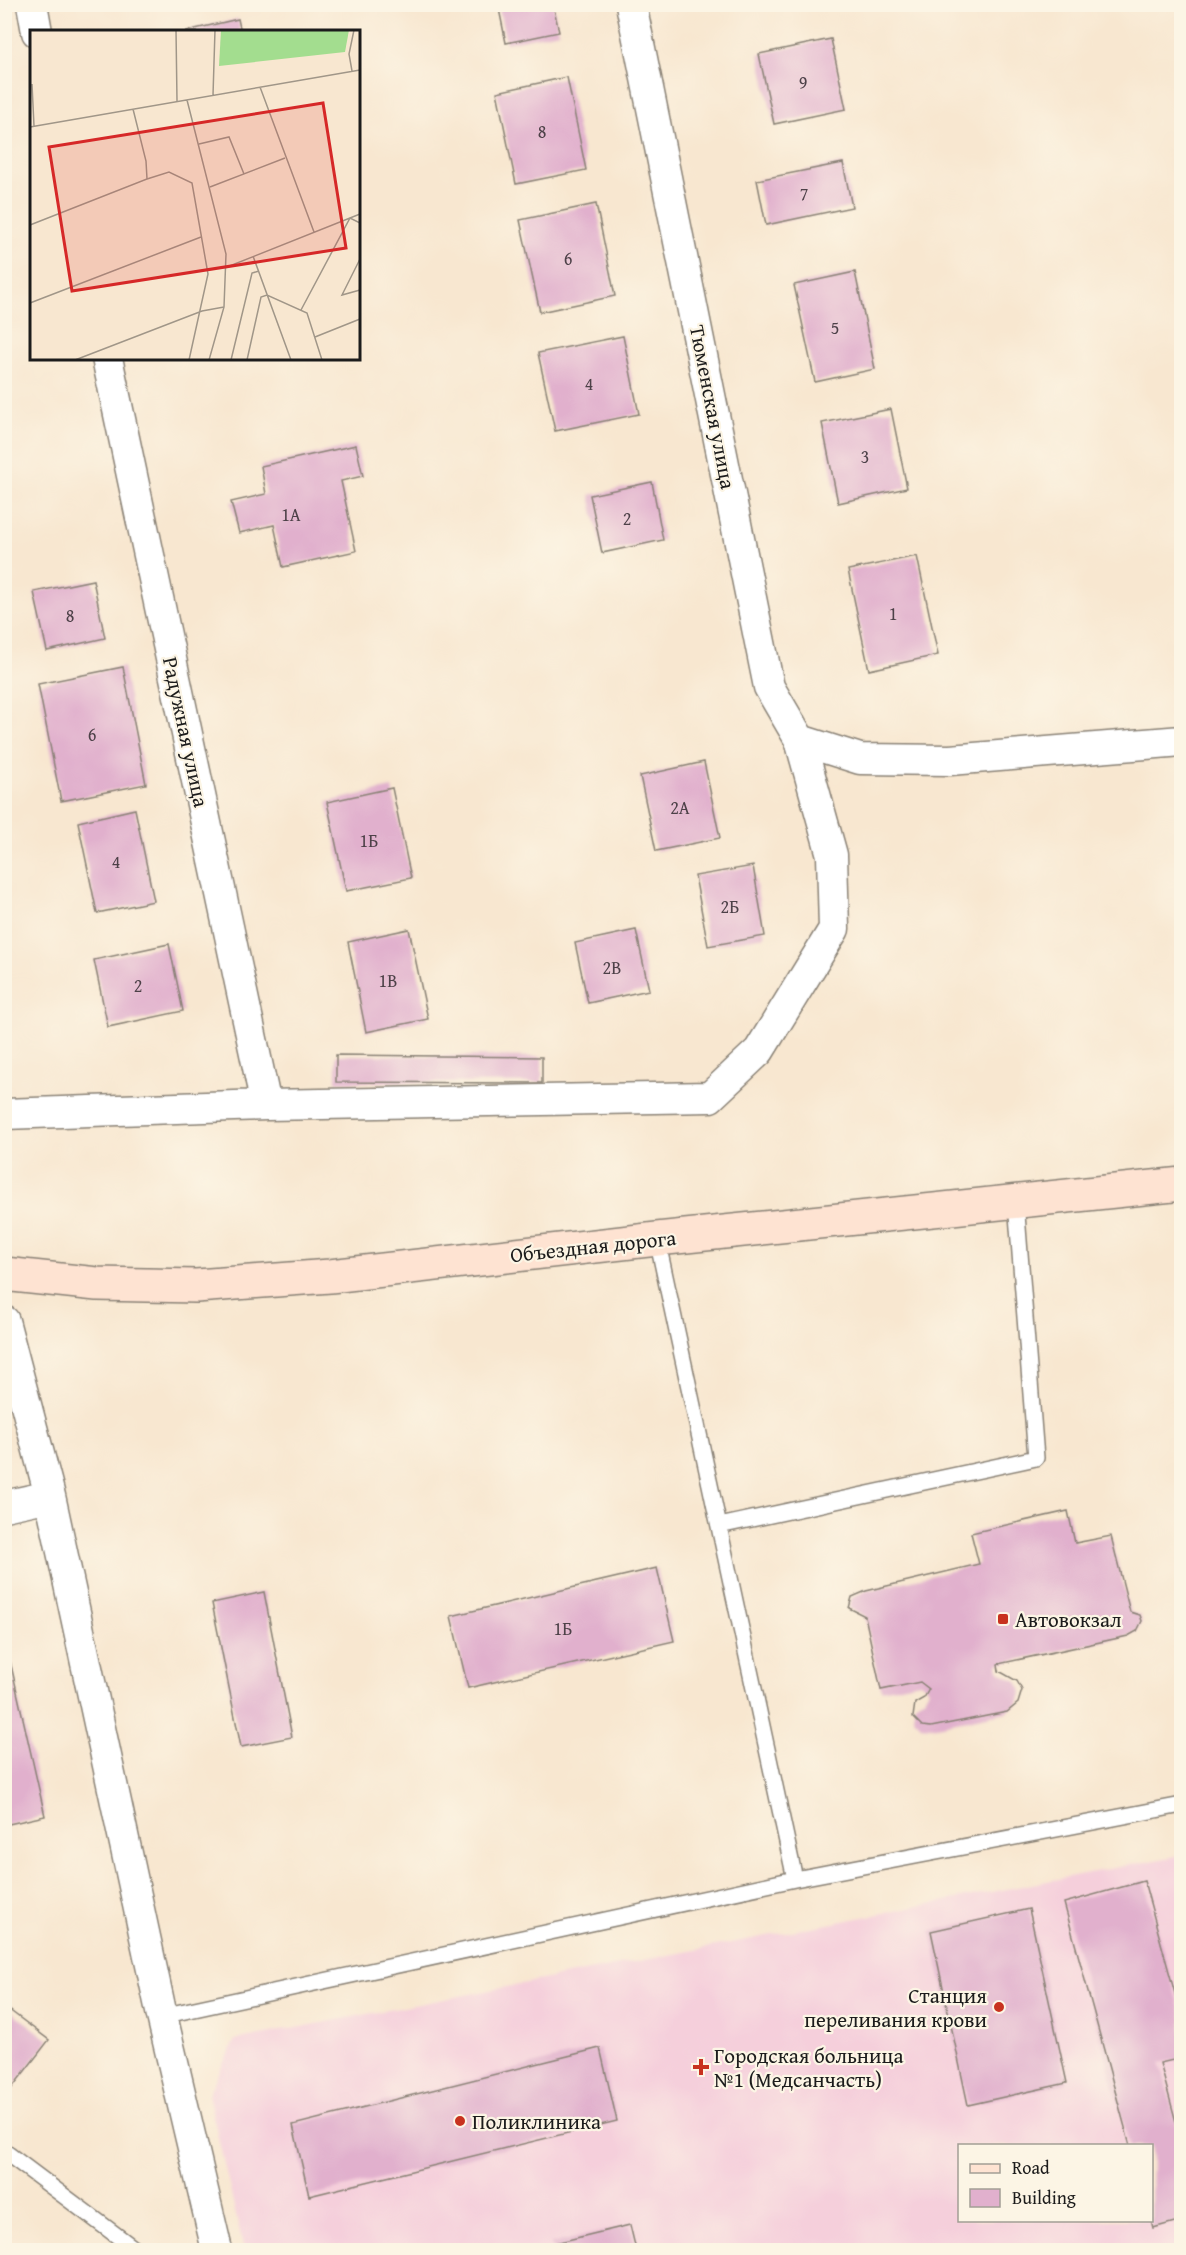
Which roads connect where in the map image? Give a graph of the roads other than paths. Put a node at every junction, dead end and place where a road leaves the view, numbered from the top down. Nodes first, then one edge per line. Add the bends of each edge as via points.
1 (32, 4) edge
2 (631, 4) edge
3 (37, 30) edge
4 (107, 360) edge
5 (800, 740) junction
6 (1182, 741) edge
7 (266, 1105) junction
8 (4, 1114) edge
9 (1182, 1185) edge
10 (1016, 1202) junction
11 (657, 1239) junction
12 (4, 1274) edge
13 (4, 1321) edge
14 (50, 1496) junction
15 (4, 1506) edge
16 (719, 1526) junction
17 (1182, 1806) edge
18 (795, 1879) junction
19 (162, 2016) junction
20 (4, 2151) edge
21 (136, 2250) edge
22 (217, 2250) edge

1 - 3 street
2 - 5 street, Тюменская улица via 769,687
4 - 7 street, Радужная улица
5 - 6 street via 860,759 950,760
5 - 7 street, Тюменская улица via 832,855 834,929 759,1051 710,1097
7 - 8 street, Тюменская улица
9 - 10 main road, Объездная дорога
10 - 11 main road, Объездная дорога
10 - 16 lane via 1036,1458
11 - 12 main road, Объездная дорога via 330,1276 196,1286 97,1284
11 - 16 lane
13 - 14 street
14 - 15 street
14 - 19 street
16 - 18 lane
17 - 18 lane
18 - 19 lane
19 - 22 street
20 - 21 lane

